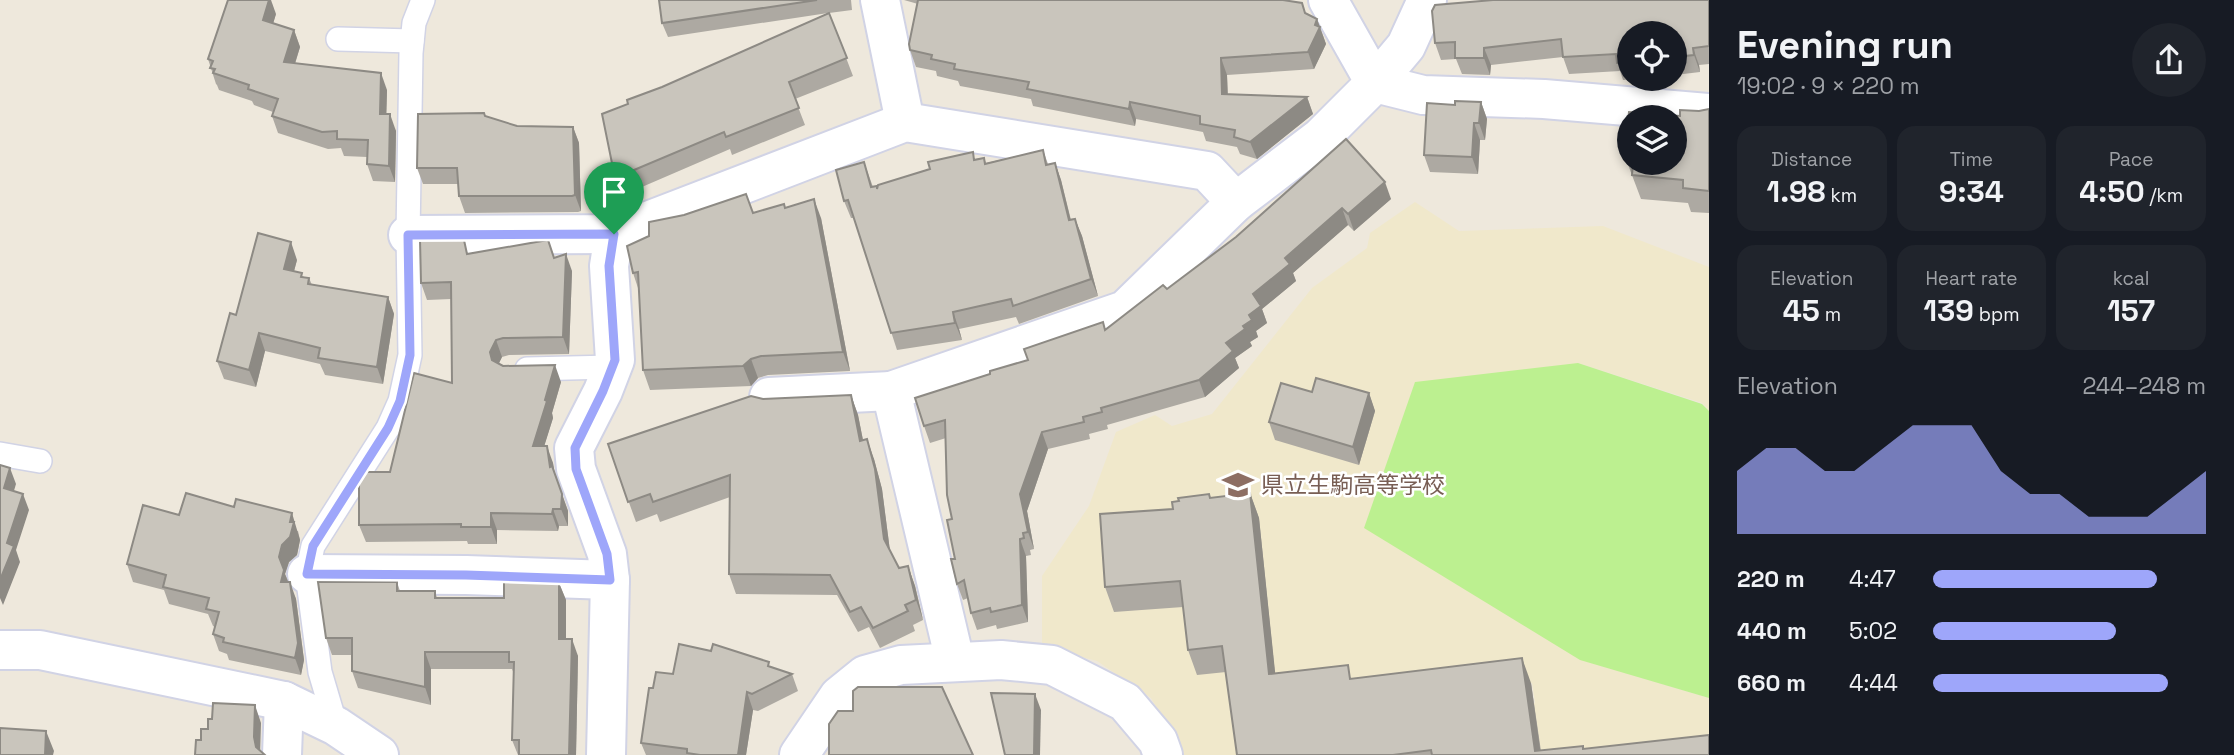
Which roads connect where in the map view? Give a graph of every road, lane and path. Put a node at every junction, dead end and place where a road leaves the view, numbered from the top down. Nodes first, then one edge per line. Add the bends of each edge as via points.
1 (423, 0) edge
2 (880, 0) edge
3 (1328, 0) edge
4 (1427, 0) edge
5 (338, 39) dead end
6 (412, 41) junction
7 (1375, 83) junction
8 (1709, 113) edge
9 (905, 122) junction
10 (1236, 202) junction
11 (614, 234) junction
12 (408, 235) junction
13 (612, 367) junction
14 (510, 369) edge
15 (891, 391) junction
16 (769, 397) edge
17 (0, 454) edge
18 (40, 461) dead end
19 (307, 574) junction
20 (610, 580) junction
21 (0, 650) edge
22 (955, 661) junction
23 (284, 701) junction
24 (336, 726) junction
25 (282, 755) edge
26 (379, 755) edge
27 (606, 755) edge
28 (799, 755) edge
29 (1163, 755) edge

1 - 6 lane
2 - 9 street
3 - 7 street
4 - 7 street via 1406,46
5 - 6 lane
6 - 12 lane
7 - 8 street via 1423,95 1544,99
7 - 10 street via 1321,137
9 - 10 street via 1207,171
9 - 11 street
10 - 15 street via 1125,310
11 - 12 street
11 - 13 street via 609,266
12 - 19 lane via 410,355 400,401 388,428 313,546
13 - 14 lane
13 - 20 street via 575,448 576,469 607,554
15 - 16 street
15 - 22 street
17 - 18 lane
19 - 20 street
19 - 24 lane via 320,672
20 - 27 street
21 - 23 street via 40,650
22 - 28 street via 901,665 865,676 839,696
22 - 29 street via 1052,665 1125,702 1158,741
23 - 24 street
23 - 25 street
24 - 26 street

